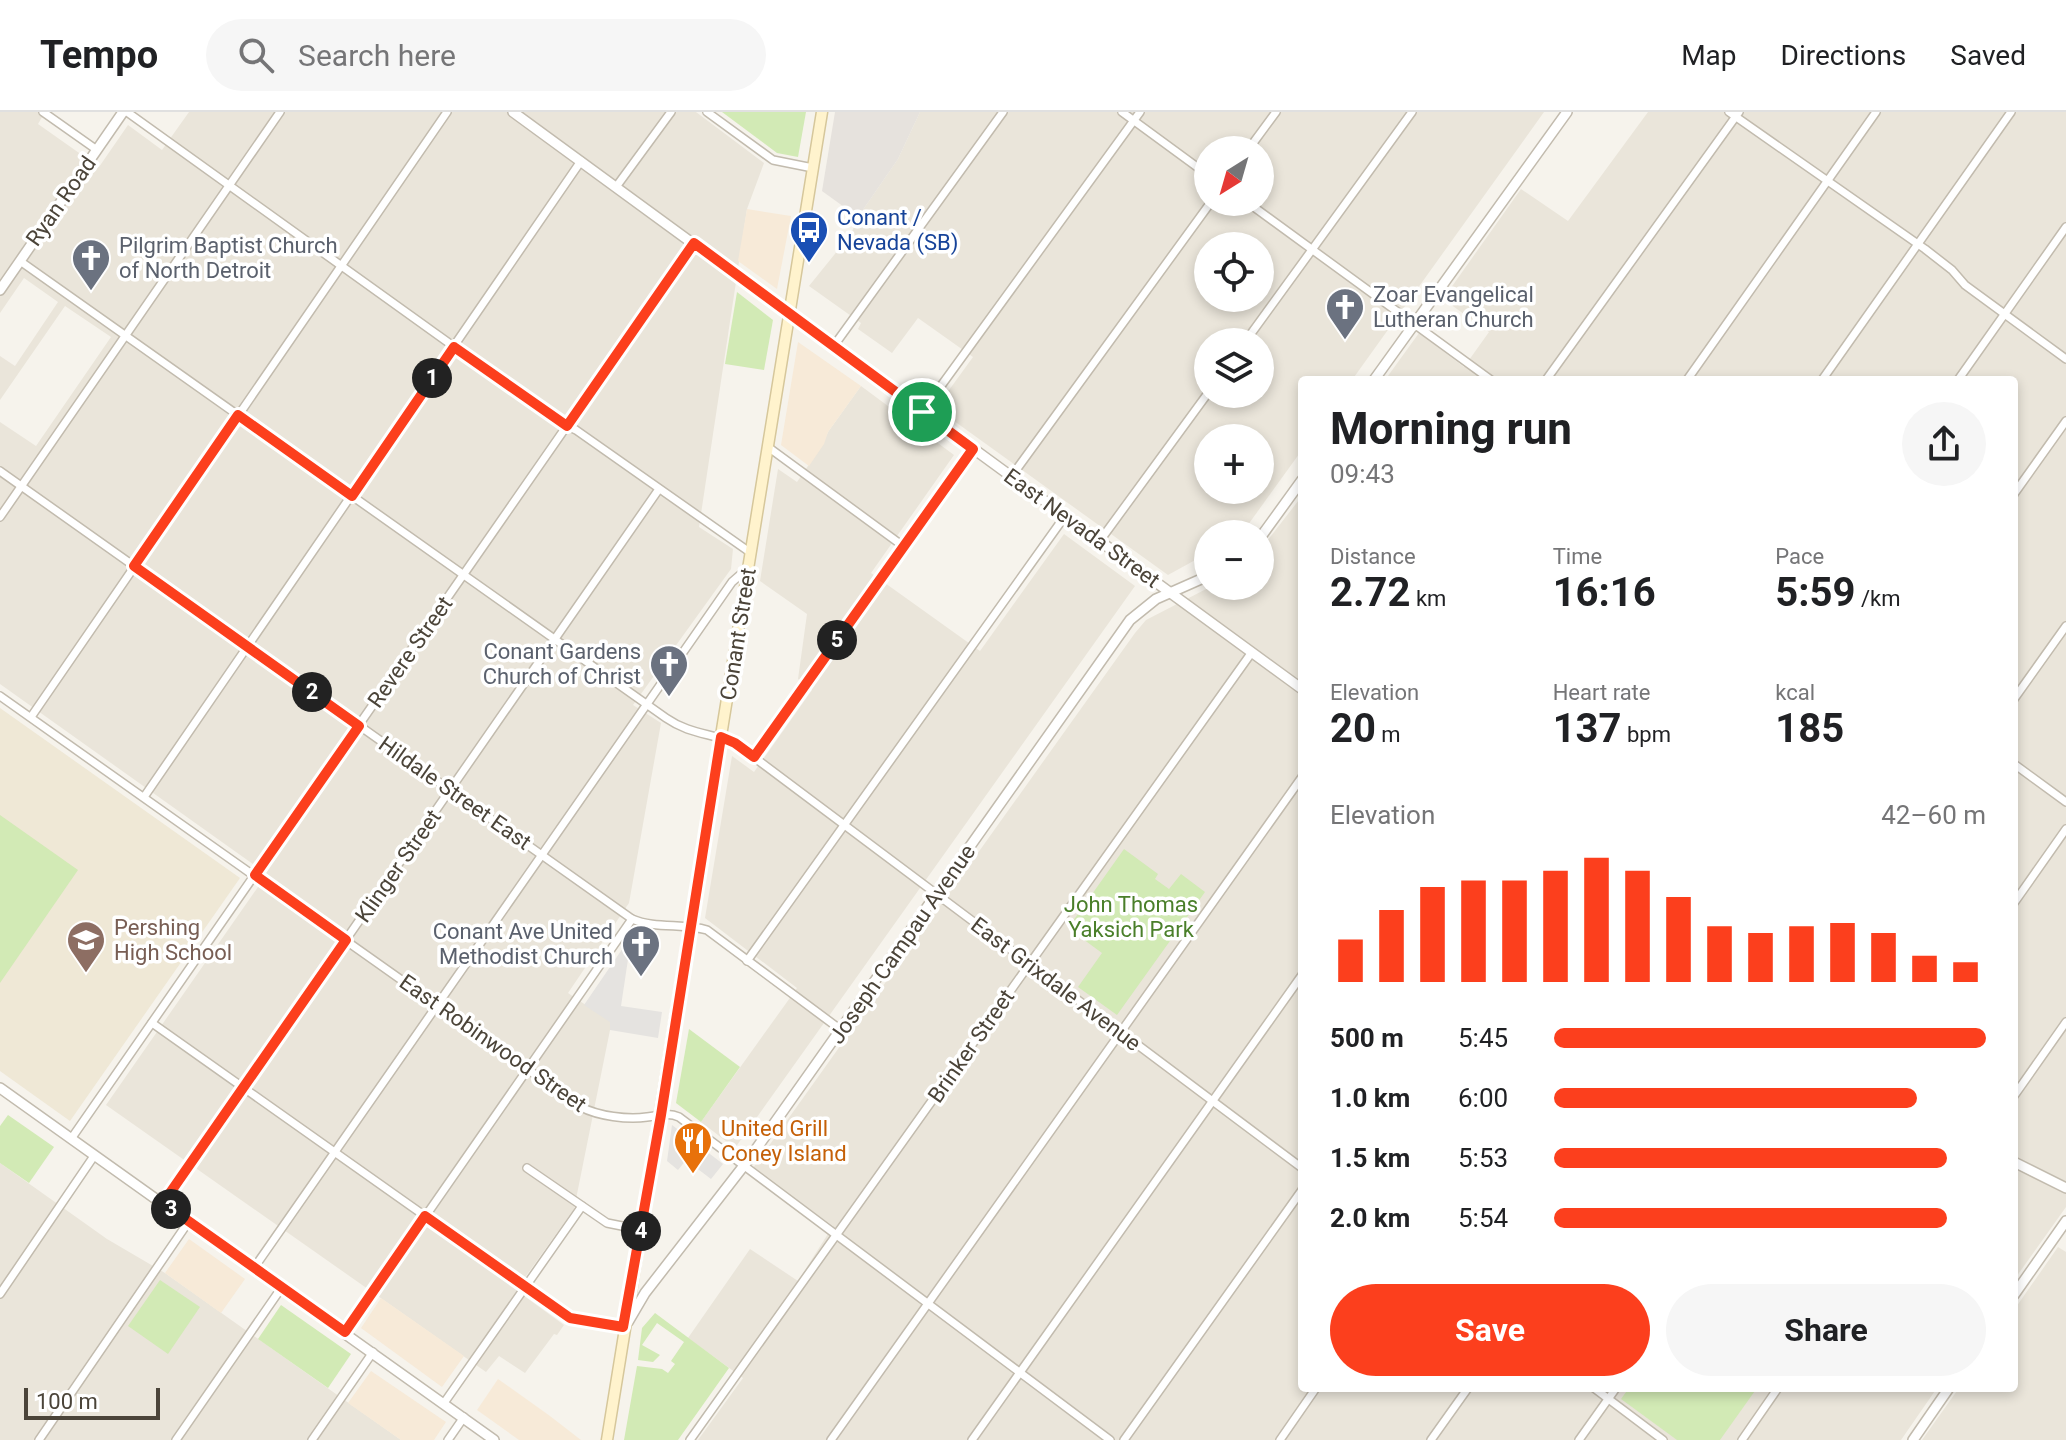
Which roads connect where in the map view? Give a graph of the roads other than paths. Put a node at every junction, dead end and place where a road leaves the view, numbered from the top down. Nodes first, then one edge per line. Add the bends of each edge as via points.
1 (43, 112) edge
2 (125, 112) edge
3 (280, 112) edge
4 (447, 112) edge
5 (513, 112) edge
6 (671, 112) edge
7 (707, 112) edge
8 (822, 112) edge
9 (1003, 112) edge
10 (1122, 112) edge
11 (1140, 112) edge
12 (1276, 112) edge
13 (1412, 112) edge
14 (1567, 112) edge
15 (1876, 112) edge
16 (2011, 112) edge
17 (1734, 113) edge
18 (529, 117) edge
19 (1133, 121) junction
20 (1258, 136) edge
21 (97, 150) junction
22 (581, 161) junction
23 (1194, 165) edge
24 (813, 168) junction
25 (1828, 181) junction
26 (230, 184) junction
27 (616, 187) junction
28 (1201, 216) edge
29 (1267, 216) edge
30 (2066, 227) edge
31 (694, 243) junction
32 (1918, 245) junction
33 (1313, 249) junction
34 (20, 261) junction
35 (341, 265) junction
36 (0, 290) edge
37 (2005, 314) junction
38 (789, 315) junction
39 (1415, 324) junction
40 (1255, 328) edge
41 (125, 335) junction
42 (454, 347) junction
43 (833, 347) junction
44 (2066, 359) edge
45 (1377, 376) edge
46 (1486, 376) edge
47 (1549, 376) edge
48 (1690, 376) edge
49 (1825, 376) edge
50 (1961, 376) edge
51 (1197, 408) edge
52 (922, 412) junction
53 (238, 415) junction
54 (2066, 421) edge
55 (567, 426) junction
56 (768, 447) junction
57 (973, 449) junction
58 (0, 471) edge
59 (1011, 477) junction
60 (21, 486) junction
61 (1298, 486) edge
62 (2018, 488) edge
63 (659, 489) junction
64 (352, 496) junction
65 (1065, 516) junction
66 (0, 517) edge
67 (1273, 520) edge
68 (1099, 542) junction
69 (903, 546) junction
70 (751, 553) junction
71 (134, 566) junction
72 (748, 568) junction
73 (464, 575) junction
74 (1194, 582) edge
75 (1169, 592) junction
76 (2066, 626) edge
77 (555, 640) junction
78 (248, 647) junction
79 (1252, 652) junction
80 (1298, 686) edge
81 (2018, 693) edge
82 (0, 696) edge
83 (645, 704) junction
84 (31, 717) junction
85 (359, 726) junction
86 (721, 737) junction
87 (754, 757) junction
88 (2018, 767) edge
89 (1298, 783) edge
90 (451, 790) junction
91 (144, 797) junction
92 (2066, 802) edge
93 (845, 826) junction
94 (2066, 829) edge
95 (541, 854) junction
96 (255, 875) junction
97 (937, 895) junction
98 (2018, 897) edge
99 (632, 919) junction
100 (692, 925) junction
101 (346, 940) junction
102 (748, 961) junction
103 (1029, 964) junction
104 (1298, 981) edge
105 (437, 1004) junction
106 (2066, 1022) edge
107 (152, 1023) junction
108 (841, 1030) junction
109 (1121, 1032) junction
110 (527, 1069) junction
111 (243, 1088) junction
112 (0, 1089) edge
113 (2018, 1090) edge
114 (1212, 1101) junction
115 (661, 1115) junction
116 (71, 1139) junction
117 (335, 1152) junction
118 (94, 1156) junction
119 (2018, 1164) edge
120 (1298, 1165) edge
121 (744, 1166) junction
122 (527, 1168) dead end
123 (2066, 1188) edge
124 (1298, 1196) edge
125 (163, 1203) junction
126 (582, 1206) junction
127 (425, 1216) junction
128 (189, 1221) junction
129 (2066, 1221) edge
130 (642, 1230) junction
131 (836, 1235) junction
132 (254, 1268) junction
133 (282, 1287) junction
134 (525, 1287) junction
135 (2018, 1289) edge
136 (0, 1294) edge
137 (928, 1304) junction
138 (624, 1329) junction
139 (345, 1332) junction
140 (373, 1352) junction
141 (1020, 1373) junction
142 (1313, 1392) edge
143 (1465, 1392) edge
144 (1599, 1392) edge
145 (1613, 1392) edge
146 (1775, 1392) edge
147 (1946, 1392) edge
148 (1608, 1399) junction
149 (444, 1403) junction
150 (464, 1417) junction
151 (39, 1440) edge
152 (176, 1440) edge
153 (312, 1440) edge
154 (448, 1440) edge
155 (494, 1440) edge
156 (607, 1440) edge
157 (690, 1440) edge
158 (831, 1440) edge
159 (972, 1440) edge
160 (1110, 1440) edge
161 (1124, 1440) edge
162 (1280, 1440) edge
163 (1431, 1440) edge
164 (1579, 1440) edge
165 (1663, 1440) edge
166 (1742, 1440) edge
167 (1913, 1440) edge

1 - 21 street
2 - 21 street, Ryan Road
2 - 26 street
3 - 26 street
4 - 35 street
5 - 18 street, East Nevada Street
6 - 27 street
7 - 24 street via 773,160
8 - 24 main road, Conant Street
9 - 43 street
10 - 19 street
11 - 19 street
12 - 20 street
13 - 33 street
14 - 39 street
15 - 25 street
16 - 32 street
17 - 25 street
17 - 47 street
18 - 22 street, East Nevada Street
19 - 23 street
19 - 52 street
21 - 34 street, Ryan Road
22 - 27 street, East Nevada Street
22 - 42 street
24 - 38 main road, Conant Street
25 - 32 street
25 - 48 street
26 - 35 street
26 - 41 street
27 - 31 street, East Nevada Street
28 - 59 street
29 - 33 street
30 - 37 street
31 - 38 street, East Nevada Street
31 - 55 street, Revere Street
32 - 37 street
32 - 49 street
33 - 39 street
33 - 40 street
34 - 36 street, Ryan Road
34 - 41 street, East Grixdale Avenue
35 - 42 street
35 - 53 street
37 - 44 street
37 - 50 street
38 - 43 street, East Nevada Street
38 - 56 main road, Conant Street
39 - 45 street
39 - 46 street
41 - 53 street, East Grixdale Avenue
41 - 60 street
42 - 55 street
42 - 64 street
43 - 52 street, East Nevada Street
51 - 68 street
52 - 57 street, East Nevada Street
53 - 64 street, East Grixdale Avenue
53 - 71 street
54 - 62 street
55 - 63 street
55 - 73 street, Revere Street
56 - 69 street
56 - 70 main road, Conant Street
57 - 59 street, East Nevada Street
57 - 69 street
58 - 60 street, Hildale Street East
59 - 65 street, East Nevada Street
60 - 66 street
60 - 71 street, Hildale Street East
61 - 67 street
63 - 70 street
63 - 77 street, Klinger Street
64 - 73 street, East Grixdale Avenue
64 - 78 street
65 - 68 street, East Nevada Street
65 - 93 street
68 - 75 street, East Nevada Street
69 - 87 street
70 - 72 main road, Conant Street
71 - 78 street, Hildale Street East
71 - 84 street
72 - 83 street via 732,582
72 - 86 main road, Conant Street
73 - 77 street, East Grixdale Avenue
73 - 85 street, Revere Street
74 - 75 street, Joseph Campau Avenue
75 - 79 street, East Nevada Street
75 - 97 street, Joseph Campau Avenue via 1130,620
76 - 81 street
77 - 83 street, East Grixdale Avenue
77 - 90 street, Klinger Street
78 - 85 street, Hildale Street East
78 - 91 street
79 - 80 street, East Nevada Street
79 - 103 street, Brinker Street
82 - 84 street, East Robinwood Street
83 - 86 street, East Grixdale Avenue via 682,729
83 - 95 street
84 - 91 street, East Robinwood Street
85 - 90 street, Hildale Street East
85 - 96 street, Revere Street
86 - 87 street, East Grixdale Avenue
86 - 100 main road, Conant Street
87 - 93 street, East Grixdale Avenue
88 - 92 street
89 - 109 street
90 - 95 street, Hildale Street East
90 - 101 street, Klinger Street
91 - 96 street, East Robinwood Street
93 - 97 street, East Grixdale Avenue
93 - 102 street
94 - 98 street
95 - 99 street, Hildale Street East
95 - 105 street
96 - 101 street, East Robinwood Street
96 - 107 street, Revere Street
97 - 103 street, East Grixdale Avenue
97 - 108 street, Joseph Campau Avenue
99 - 100 street, Hildale Street East
99 - 110 street
100 - 102 street, Hildale Street East
100 - 115 main road, Conant Street
101 - 105 street, East Robinwood Street
101 - 111 street, Klinger Street
102 - 108 street, Hildale Street East
103 - 109 street, East Grixdale Avenue
103 - 131 street, Brinker Street
104 - 114 street
105 - 110 street, East Robinwood Street
105 - 117 street
106 - 113 street
107 - 111 street
107 - 116 street, Revere Street
108 - 121 street, Joseph Campau Avenue
109 - 114 street, East Grixdale Avenue
109 - 137 street
110 - 115 street, East Robinwood Street via 588,1110 643,1118
110 - 127 street
111 - 117 street
111 - 125 street, Klinger Street
112 - 116 street
114 - 120 street, East Grixdale Avenue
114 - 141 street
115 - 121 street, East Robinwood Street via 679,1117
115 - 130 main road, Conant Street
116 - 118 street
117 - 127 street
117 - 132 street
118 - 125 street
118 - 136 street
119 - 123 street
121 - 131 street, East Robinwood Street
121 - 138 street, Joseph Campau Avenue via 645,1293
122 - 126 street
124 - 161 street
125 - 128 street
126 - 130 street via 607,1223
126 - 134 street
127 - 134 street
127 - 139 street
128 - 132 street
128 - 151 street
129 - 135 street
130 - 138 main road, Conant Street
131 - 137 street, East Robinwood Street
131 - 157 street, Brinker Street
132 - 133 street
133 - 139 street
133 - 152 street
134 - 138 street via 570,1318
134 - 149 street
137 - 141 street, East Robinwood Street
137 - 158 street
138 - 156 main road, Conant Street
139 - 140 street
140 - 149 street
140 - 153 street
141 - 159 street
141 - 160 street, East Robinwood Street
142 - 162 street
143 - 163 street
144 - 148 street
145 - 148 street
146 - 166 street
147 - 167 street
148 - 164 street
148 - 165 street
149 - 150 street
150 - 154 street
150 - 155 street

